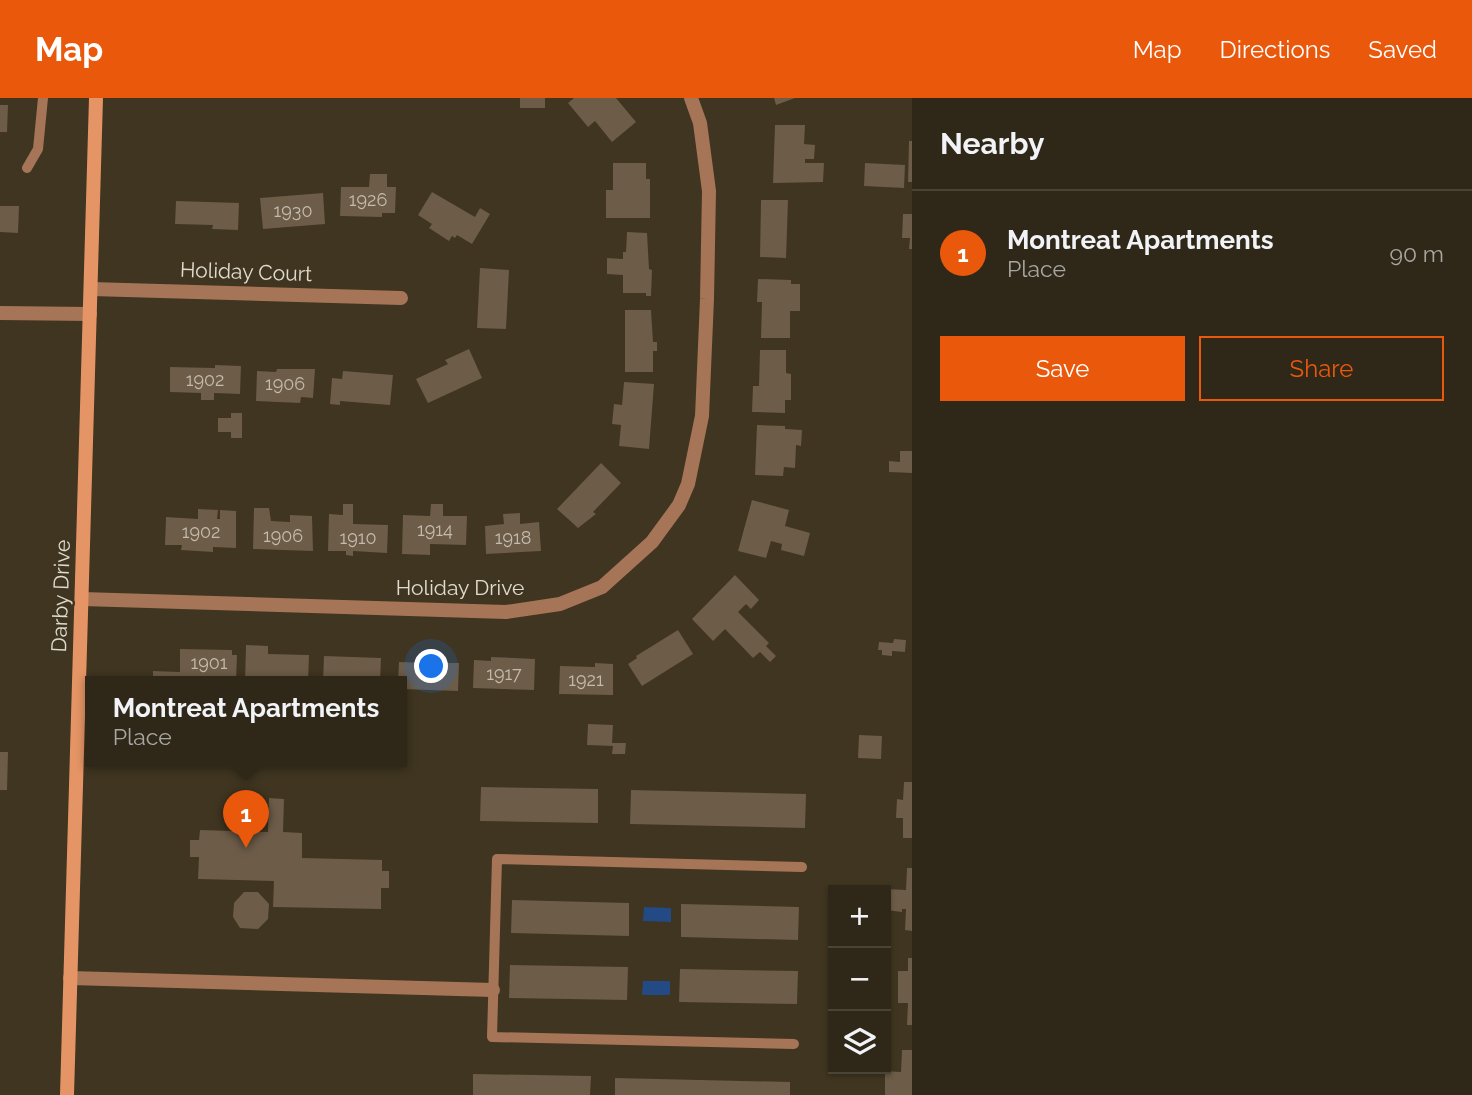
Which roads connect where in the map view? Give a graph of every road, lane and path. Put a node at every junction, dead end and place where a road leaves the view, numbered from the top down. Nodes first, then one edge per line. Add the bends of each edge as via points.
1 (43, 98) edge
2 (96, 98) edge
3 (691, 98) edge
4 (27, 168) dead end
5 (91, 289) junction
6 (401, 298) dead end
7 (0, 313) edge
8 (90, 314) junction
9 (82, 599) junction
10 (802, 867) dead end
11 (70, 978) junction
12 (493, 990) junction
13 (794, 1044) dead end
14 (67, 1095) edge

1 - 4 lane via 38,149
2 - 5 main road, Darby Drive
3 - 9 street, Holiday Drive via 700,123 709,191 702,416 679,505 652,542 602,587 560,604 506,612
5 - 6 street, Holiday Court
5 - 8 main road, Darby Drive
7 - 8 street
8 - 9 main road, Darby Drive
9 - 11 main road, Darby Drive
10 - 12 lane via 497,859
11 - 12 street
11 - 14 main road, Darby Drive
12 - 13 lane via 492,1037

